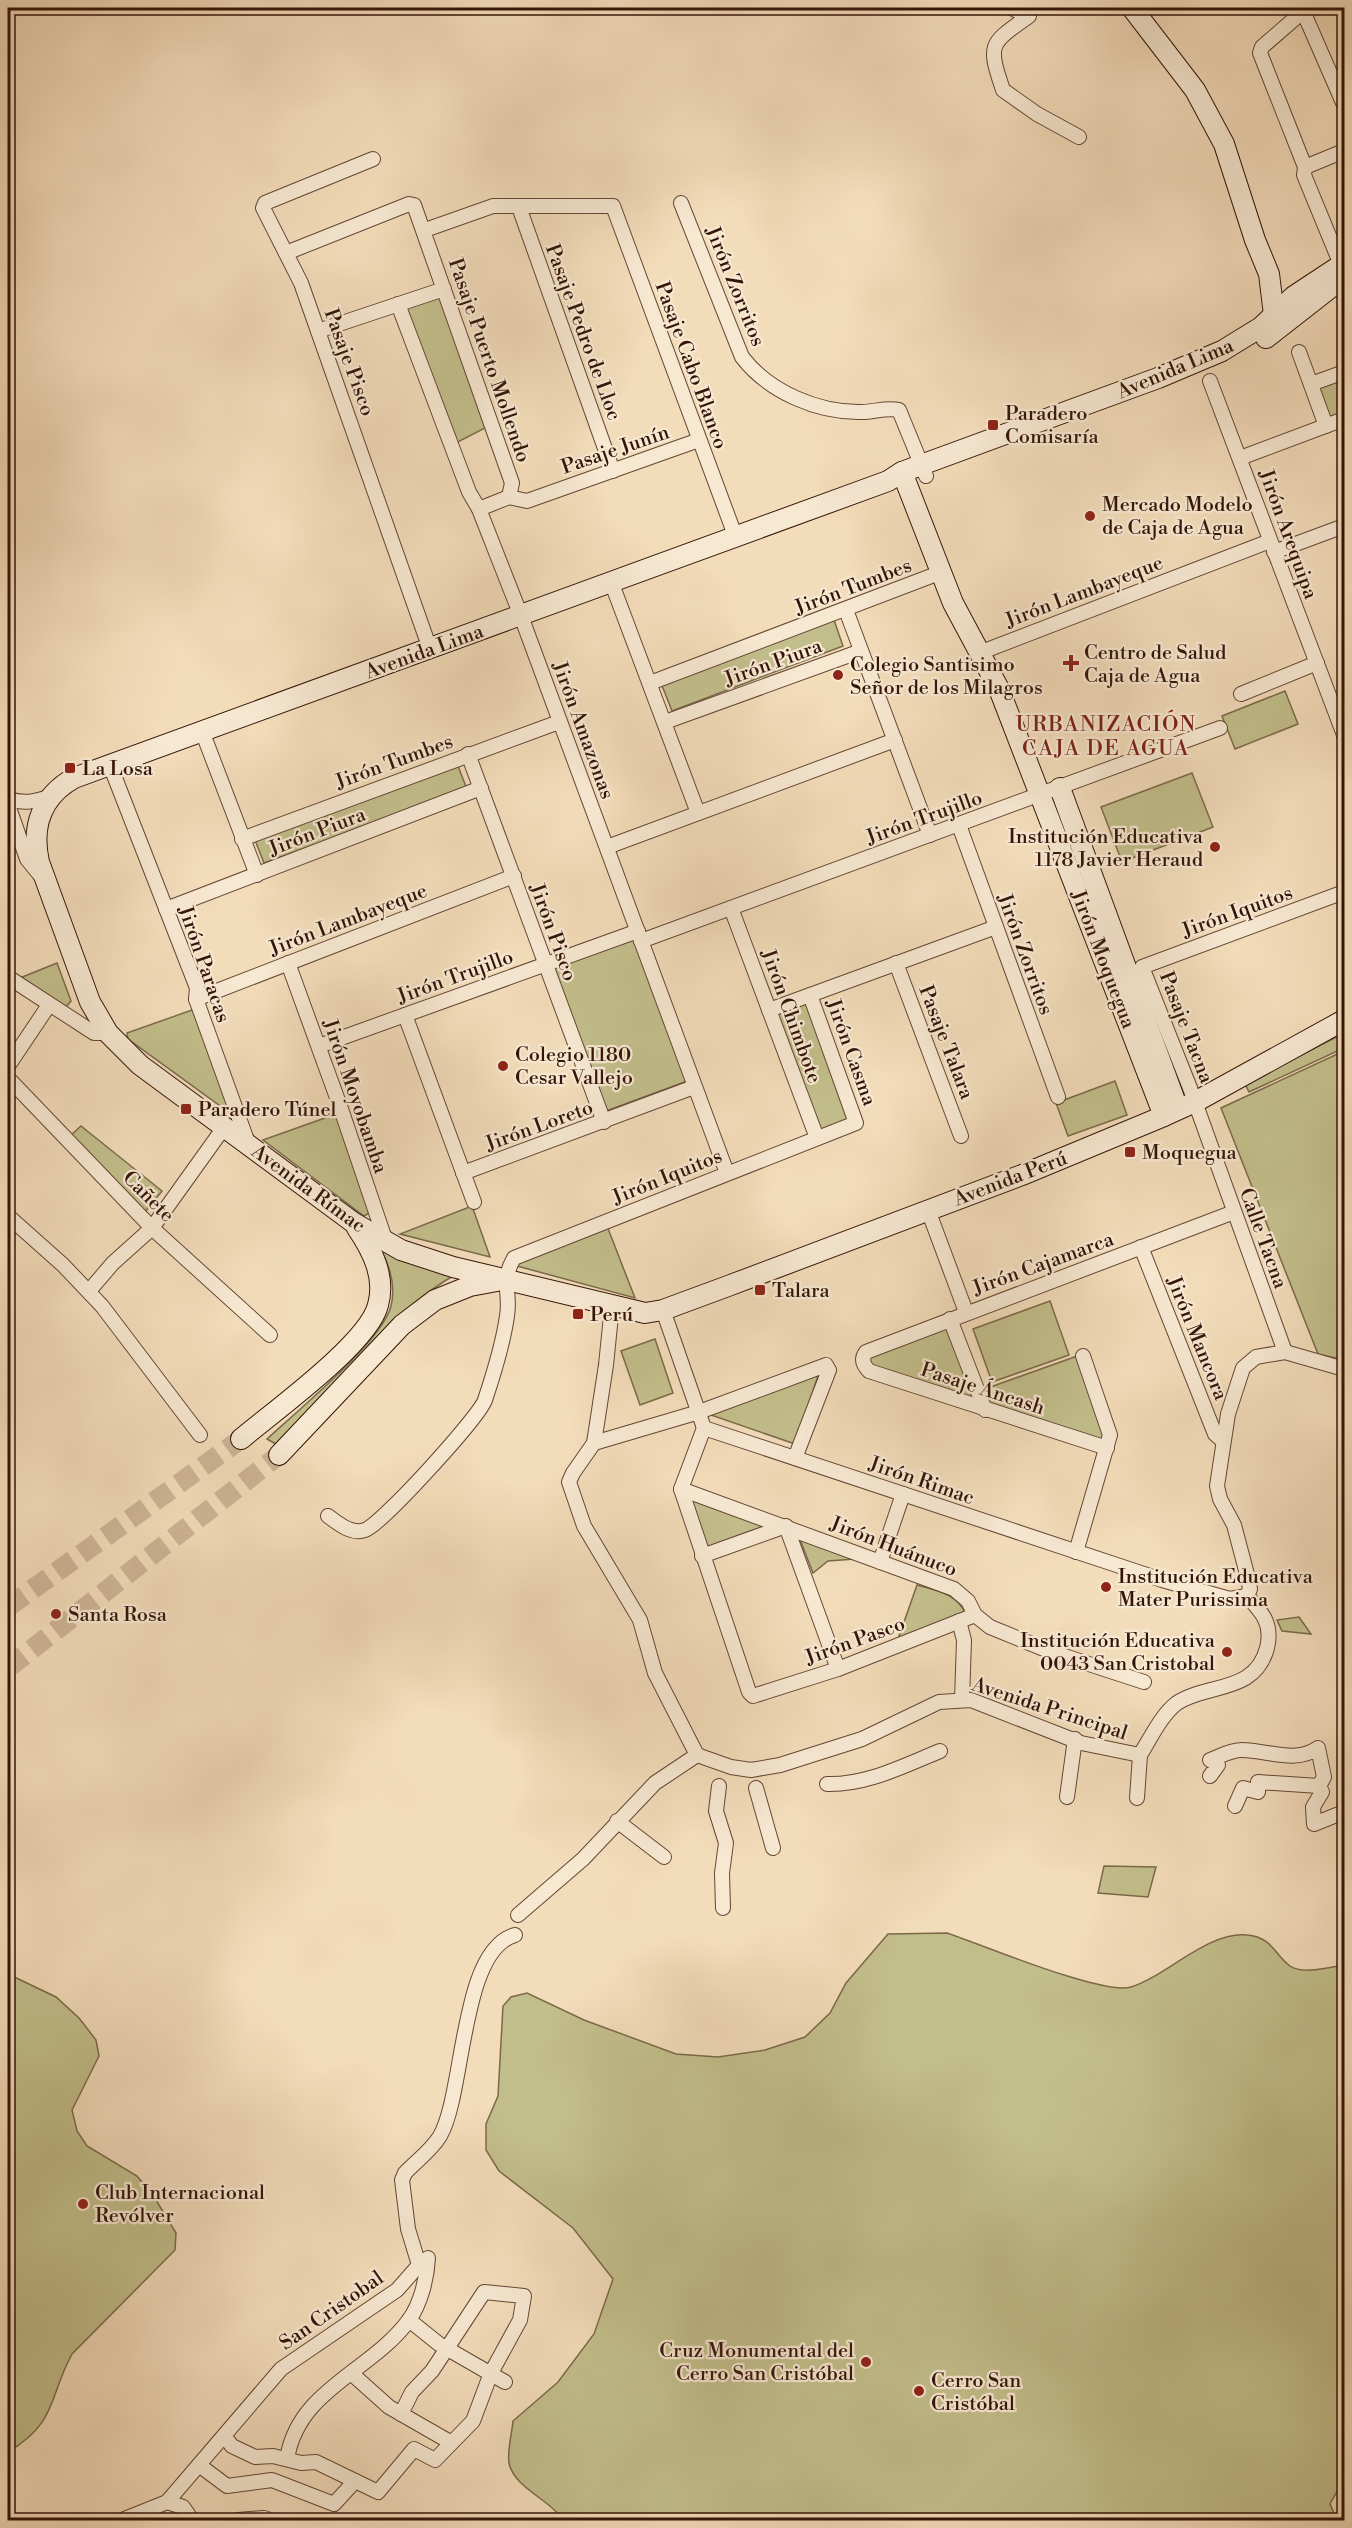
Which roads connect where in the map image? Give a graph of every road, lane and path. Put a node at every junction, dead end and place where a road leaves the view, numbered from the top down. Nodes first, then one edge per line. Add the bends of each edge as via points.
1 (1011, 8) edge
2 (1132, 8) edge
3 (1305, 9) edge
4 (1344, 105) edge
5 (1079, 137) dead end
6 (1344, 151) edge
7 (373, 159) dead end
8 (1305, 167) junction
9 (681, 203) dead end
10 (519, 207) junction
11 (425, 230) junction
12 (286, 253) junction
13 (1343, 268) edge
14 (1269, 274) junction
15 (444, 289) junction
16 (1315, 290) junction
17 (398, 304) junction
18 (1275, 315) junction
19 (318, 332) junction
20 (1299, 352) dead end
21 (1344, 372) edge
22 (1210, 381) dead end
23 (1311, 384) junction
24 (1344, 419) edge
25 (1326, 426) junction
26 (699, 440) junction
27 (1240, 458) junction
28 (924, 470) junction
29 (613, 471) junction
30 (899, 479) junction
31 (509, 497) junction
32 (479, 509) junction
33 (1344, 526) edge
34 (736, 538) junction
35 (1272, 546) junction
36 (934, 575) dead end
37 (612, 584) junction
38 (846, 610) junction
39 (521, 616) junction
40 (430, 649) junction
41 (861, 651) junction
42 (979, 653) junction
43 (1317, 663) junction
44 (650, 682) junction
45 (1241, 694) dead end
46 (559, 722) junction
47 (665, 722) junction
48 (1220, 728) dead end
49 (202, 731) junction
50 (1344, 735) edge
51 (895, 740) junction
52 (468, 754) junction
53 (110, 765) junction
54 (481, 788) junction
55 (1060, 788) junction
56 (1041, 795) junction
57 (51, 796) junction
58 (8, 799) edge
59 (8, 805) edge
60 (698, 813) junction
61 (959, 825) junction
62 (930, 835) junction
63 (242, 839) junction
64 (607, 847) junction
65 (257, 875) junction
66 (514, 876) junction
67 (46, 882) junction
68 (1344, 892) edge
69 (731, 908) junction
70 (166, 909) junction
71 (996, 927) junction
72 (639, 936) junction
73 (288, 963) junction
74 (896, 963) junction
75 (545, 965) junction
76 (1142, 967) joint
77 (8, 977) edge
78 (810, 995) junction
79 (196, 999) junction
80 (90, 1002) junction
81 (49, 1005) junction
82 (769, 1010) junction
83 (405, 1015) junction
84 (69, 1018) junction
85 (1344, 1020) edge
86 (108, 1033) junction
87 (319, 1046) junction
88 (8, 1066) edge
89 (8, 1078) edge
90 (694, 1087) junction
91 (1058, 1097) dead end
92 (1179, 1109) junction
93 (604, 1122) junction
94 (856, 1123) joint
95 (225, 1126) junction
96 (961, 1136) dead end
97 (817, 1138) junction
98 (248, 1143) junction
99 (463, 1173) junction
100 (727, 1173) junction
101 (474, 1202) dead end
102 (928, 1210) junction
103 (1234, 1212) junction
104 (8, 1215) edge
105 (354, 1223) junction
106 (152, 1228) junction
107 (386, 1242) junction
108 (1141, 1247) junction
109 (505, 1280) junction
110 (89, 1291) junction
111 (612, 1306) junction
112 (663, 1310) junction
113 (966, 1312) junction
114 (951, 1319) junction
115 (270, 1335) dead end
116 (866, 1352) joint
117 (1285, 1352) junction
118 (1083, 1356) dead end
119 (1344, 1368) edge
120 (985, 1410) junction
121 (699, 1412) junction
122 (704, 1428) junction
123 (200, 1435) dead end
124 (241, 1439) tunnel mouth
125 (1223, 1441) junction
126 (594, 1443) junction
127 (1107, 1448) junction
128 (279, 1455) tunnel mouth
129 (795, 1458) junction
130 (681, 1489) junction
131 (903, 1494) junction
132 (328, 1516) dead end
133 (786, 1526) junction
134 (1076, 1552) junction
135 (702, 1556) junction
136 (880, 1562) junction
137 (1247, 1596) junction
138 (975, 1615) junction
139 (959, 1621) junction
140 (838, 1669) junction
141 (1144, 1682) dead end
142 (962, 1700) junction
143 (1075, 1739) junction
144 (940, 1751) dead end
145 (697, 1755) junction
146 (1140, 1755) junction
147 (1210, 1776) dead end
148 (827, 1784) dead end
149 (719, 1786) dead end
150 (1318, 1786) junction
151 (756, 1788) dead end
152 (1067, 1797) dead end
153 (1137, 1798) dead end
154 (1235, 1806) dead end
155 (1344, 1812) edge
156 (617, 1821) junction
157 (773, 1848) dead end
158 (664, 1857) dead end
159 (723, 1908) dead end
160 (518, 1915) dead end
161 (515, 1935) dead end
162 (419, 2265) junction
163 (409, 2320) junction
164 (447, 2348) junction
165 (351, 2373) junction
166 (491, 2373) junction
167 (505, 2382) dead end
168 (401, 2414) junction
169 (225, 2437) junction
170 (450, 2442) junction
171 (255, 2457) junction
172 (287, 2459) junction
173 (199, 2465) junction
174 (355, 2481) junction
175 (249, 2485) junction
176 (167, 2502) junction
177 (122, 2520) edge
178 (192, 2520) edge
179 (238, 2520) edge
180 (270, 2520) edge

1 - 5 street via 1029,16 996,40 993,51 1003,90
2 - 14 main road via 1177,64 1215,127 1234,169
3 - 4 street
3 - 8 street via 1262,47 1261,57
6 - 8 street
7 - 12 street, Pasaje Pisco via 265,203 263,208
8 - 13 street via 1304,175
9 - 28 street, Jirón Zorritos via 748,365 793,398 831,410 899,410
10 - 11 street via 493,206
10 - 26 street, Pasaje Cabo Blanco via 613,206
10 - 29 street, Pasaje Pedro de Lloc
11 - 12 street, Pasaje Puerto Mollendo via 414,205 409,204
11 - 15 street, Pasaje Puerto Mollendo
12 - 19 street, Pasaje Pisco
13 - 16 main road, Avenida Lima
14 - 16 main road
14 - 18 main road
15 - 17 street
15 - 31 street, Pasaje Puerto Mollendo via 512,483
16 - 18 main road, Avenida Lima
16 - 28 main road, Avenida Lima via 1272,334 1234,358 1191,377
17 - 19 street
17 - 32 street, Jirón Amazonas via 468,492
18 - 28 main road, Avenida Lima via 1243,339 1191,365
19 - 40 street, Pasaje Pisco
20 - 23 street
21 - 23 street
22 - 27 street, Jirón Arequipa
23 - 25 street
24 - 25 street
25 - 27 street
26 - 29 street, Pasaje Junín
26 - 34 street, Pasaje Cabo Blanco
27 - 35 street, Jirón Arequipa
28 - 30 main road, Avenida Lima
29 - 31 street, Pasaje Junín via 527,501
30 - 34 main road, Avenida Lima
30 - 42 main road, Jirón Moquegua via 952,603
31 - 32 street
32 - 39 street, Jirón Amazonas
33 - 35 street, Jirón Lambayeque
34 - 37 main road, Avenida Lima
35 - 42 street, Jirón Lambayeque
35 - 43 street, Jirón Arequipa
36 - 38 street, Jirón Tumbes
37 - 39 main road, Avenida Lima
37 - 44 street
38 - 41 street
38 - 44 street, Jirón Tumbes
39 - 40 main road, Avenida Lima
39 - 46 street, Jirón Amazonas
40 - 49 main road, Avenida Lima
41 - 47 street, Jirón Piura
41 - 51 street
42 - 56 main road, Jirón Moquegua via 999,688
43 - 45 street
43 - 50 street, Jirón Arequipa
44 - 47 street
46 - 52 street, Jirón Tumbes
46 - 64 street, Jirón Amazonas
47 - 60 street
48 - 55 street, Jirón Trujillo
49 - 53 main road, Avenida Lima
49 - 63 street
51 - 60 street
51 - 62 street
52 - 54 street, Jirón Pisco
52 - 63 street, Jirón Tumbes
53 - 57 main road, Avenida Lima via 74,778
53 - 70 street, Jirón Paracas
54 - 65 street, Jirón Piura
54 - 66 street, Jirón Pisco
55 - 56 street, Jirón Trujillo
55 - 92 main road, Jirón Moquegua
56 - 61 street, Jirón Trujillo
56 - 92 main road, Jirón Moquegua
57 - 58 street via 21,803
57 - 67 main road, Avenida Lima via 38,821 35,845
59 - 67 street via 27,859
60 - 64 street
61 - 62 street, Jirón Trujillo
61 - 71 street, Jirón Zorritos
62 - 69 street, Jirón Trujillo
63 - 65 street
64 - 72 street, Jirón Amazonas
65 - 70 street, Jirón Piura
66 - 73 street, Jirón Lambayeque
66 - 75 street, Jirón Pisco
67 - 80 main road, Avenida Rímac
68 - 76 street, Jirón Iquitos
69 - 72 street, Jirón Trujillo
69 - 82 street, Jirón Chimbote
70 - 79 street, Jirón Paracas via 197,988
71 - 74 street
71 - 91 street, Jirón Zorritos
72 - 75 street, Jirón Trujillo
72 - 90 street, Jirón Amazonas
73 - 79 street, Jirón Lambayeque
73 - 87 street, Jirón Moyobamba
74 - 78 street
74 - 96 street, Pasaje Talara
75 - 83 street, Jirón Trujillo
75 - 93 street, Jirón Pisco
76 - 92 street, Pasaje Tacna
77 - 81 street
78 - 82 street
78 - 94 street, Jirón Casma
79 - 98 street, Jirón Paracas
80 - 84 street via 83,1013
80 - 86 main road, Avenida Rímac
81 - 84 street
81 - 88 street
82 - 97 street, Jirón Chimbote
83 - 87 street, Jirón Trujillo
83 - 99 street
84 - 86 street via 94,1033
85 - 92 main road, Avenida Perú
86 - 95 main road, Avenida Rímac via 140,1065
87 - 107 street, Jirón Moyobamba
89 - 106 street, Cañete
90 - 93 street, Jirón Loreto
90 - 100 street, Jirón Amazonas
92 - 102 main road, Avenida Perú
92 - 103 street, Calle Tacna
93 - 99 street, Jirón Loreto
94 - 97 street, Jirón Iquitos
95 - 98 main road, Avenida Rímac
95 - 106 street
97 - 100 street, Jirón Iquitos
98 - 105 main road, Avenida Rímac
99 - 101 street
100 - 109 street, Jirón Iquitos via 514,1258
102 - 112 main road, Avenida Perú
102 - 113 street
103 - 108 street, Jirón Cajamarca
103 - 117 street, Calle Tacna
104 - 110 street
105 - 107 main road, Avenida Rímac
105 - 124 main road via 375,1259 381,1288 378,1308 351,1346
106 - 110 street
106 - 115 street, Cañete
107 - 109 main road, Avenida Rímac via 425,1259
108 - 113 street, Jirón Cajamarca
108 - 125 street, Jirón Mancora via 1215,1434
109 - 111 main road, Avenida Rímac
109 - 128 main road via 451,1293 417,1313
109 - 132 street via 508,1314 484,1403 397,1503 369,1528 350,1530
110 - 123 street
111 - 112 main road, Avenida Rímac via 645,1313
111 - 126 street
112 - 121 street
113 - 114 street, Jirón Cajamarca
114 - 116 street, Jirón Cajamarca
114 - 120 street
116 - 120 street, Pasaje Áncash via 863,1362 869,1371
117 - 119 street
117 - 125 street via 1256,1357 1245,1364
118 - 127 street via 1110,1435
120 - 127 street, Pasaje Áncash
121 - 122 street
121 - 126 street
121 - 129 street via 826,1365 829,1370
122 - 129 street, Jirón Rimac
122 - 130 street
125 - 137 street via 1218,1493 1235,1532 1250,1586
126 - 145 street via 569,1482 573,1497 589,1534 640,1620 655,1673
127 - 134 street
129 - 131 street, Jirón Rimac
130 - 133 street, Jirón Huánuco
130 - 135 street
131 - 134 street, Jirón Rimac
131 - 136 street
133 - 135 street
133 - 136 street, Jirón Huánuco
133 - 140 street
134 - 137 street, Jirón Rimac via 1230,1599
135 - 140 street, Jirón Pasco via 753,1696
136 - 138 street, Jirón Huánuco via 954,1589 968,1601
137 - 146 street via 1269,1624 1264,1658 1248,1676 1234,1684 1178,1702
138 - 139 street, Jirón Pasco
138 - 141 street, Jirón Huánuco via 990,1627 1049,1651
139 - 140 street, Jirón Pasco
139 - 142 street via 964,1640
142 - 143 street, Avenida Principal
142 - 145 street, Avenida Principal via 939,1702 862,1739 780,1766 751,1770
143 - 146 street, Avenida Principal
143 - 152 street
144 - 148 street via 873,1778
145 - 156 street via 665,1775
146 - 153 street
147 - 150 street via 1218,1765 1210,1760 1239,1750 1296,1755 1318,1748 1324,1778
149 - 159 street via 716,1810 726,1843
150 - 154 street via 1258,1782 1258,1792 1243,1788
150 - 155 street via 1322,1792 1313,1807 1314,1824
151 - 157 street
156 - 158 street
156 - 160 street via 583,1858
161 - 162 street via 504,1938 491,1952 466,2016 452,2105 441,2136 402,2180 408,2229
162 - 163 street via 428,2258 417,2305
162 - 169 street, San Cristobal via 397,2290 281,2369
163 - 164 street
163 - 165 street
164 - 166 street
164 - 166 street via 483,2292 524,2296 520,2320
164 - 168 street via 412,2392
165 - 168 street
165 - 172 street via 310,2406 290,2438
166 - 167 street
166 - 170 street via 473,2421
168 - 170 street
169 - 171 street via 232,2446
169 - 173 street, San Cristobal
170 - 174 street via 435,2460 414,2449 378,2492
171 - 172 street
171 - 175 street
172 - 174 street via 316,2462
173 - 175 street via 227,2486
173 - 176 street, San Cristobal
174 - 175 street via 334,2504 272,2480
176 - 177 street, San Cristobal
176 - 178 street via 183,2507
179 - 180 street

